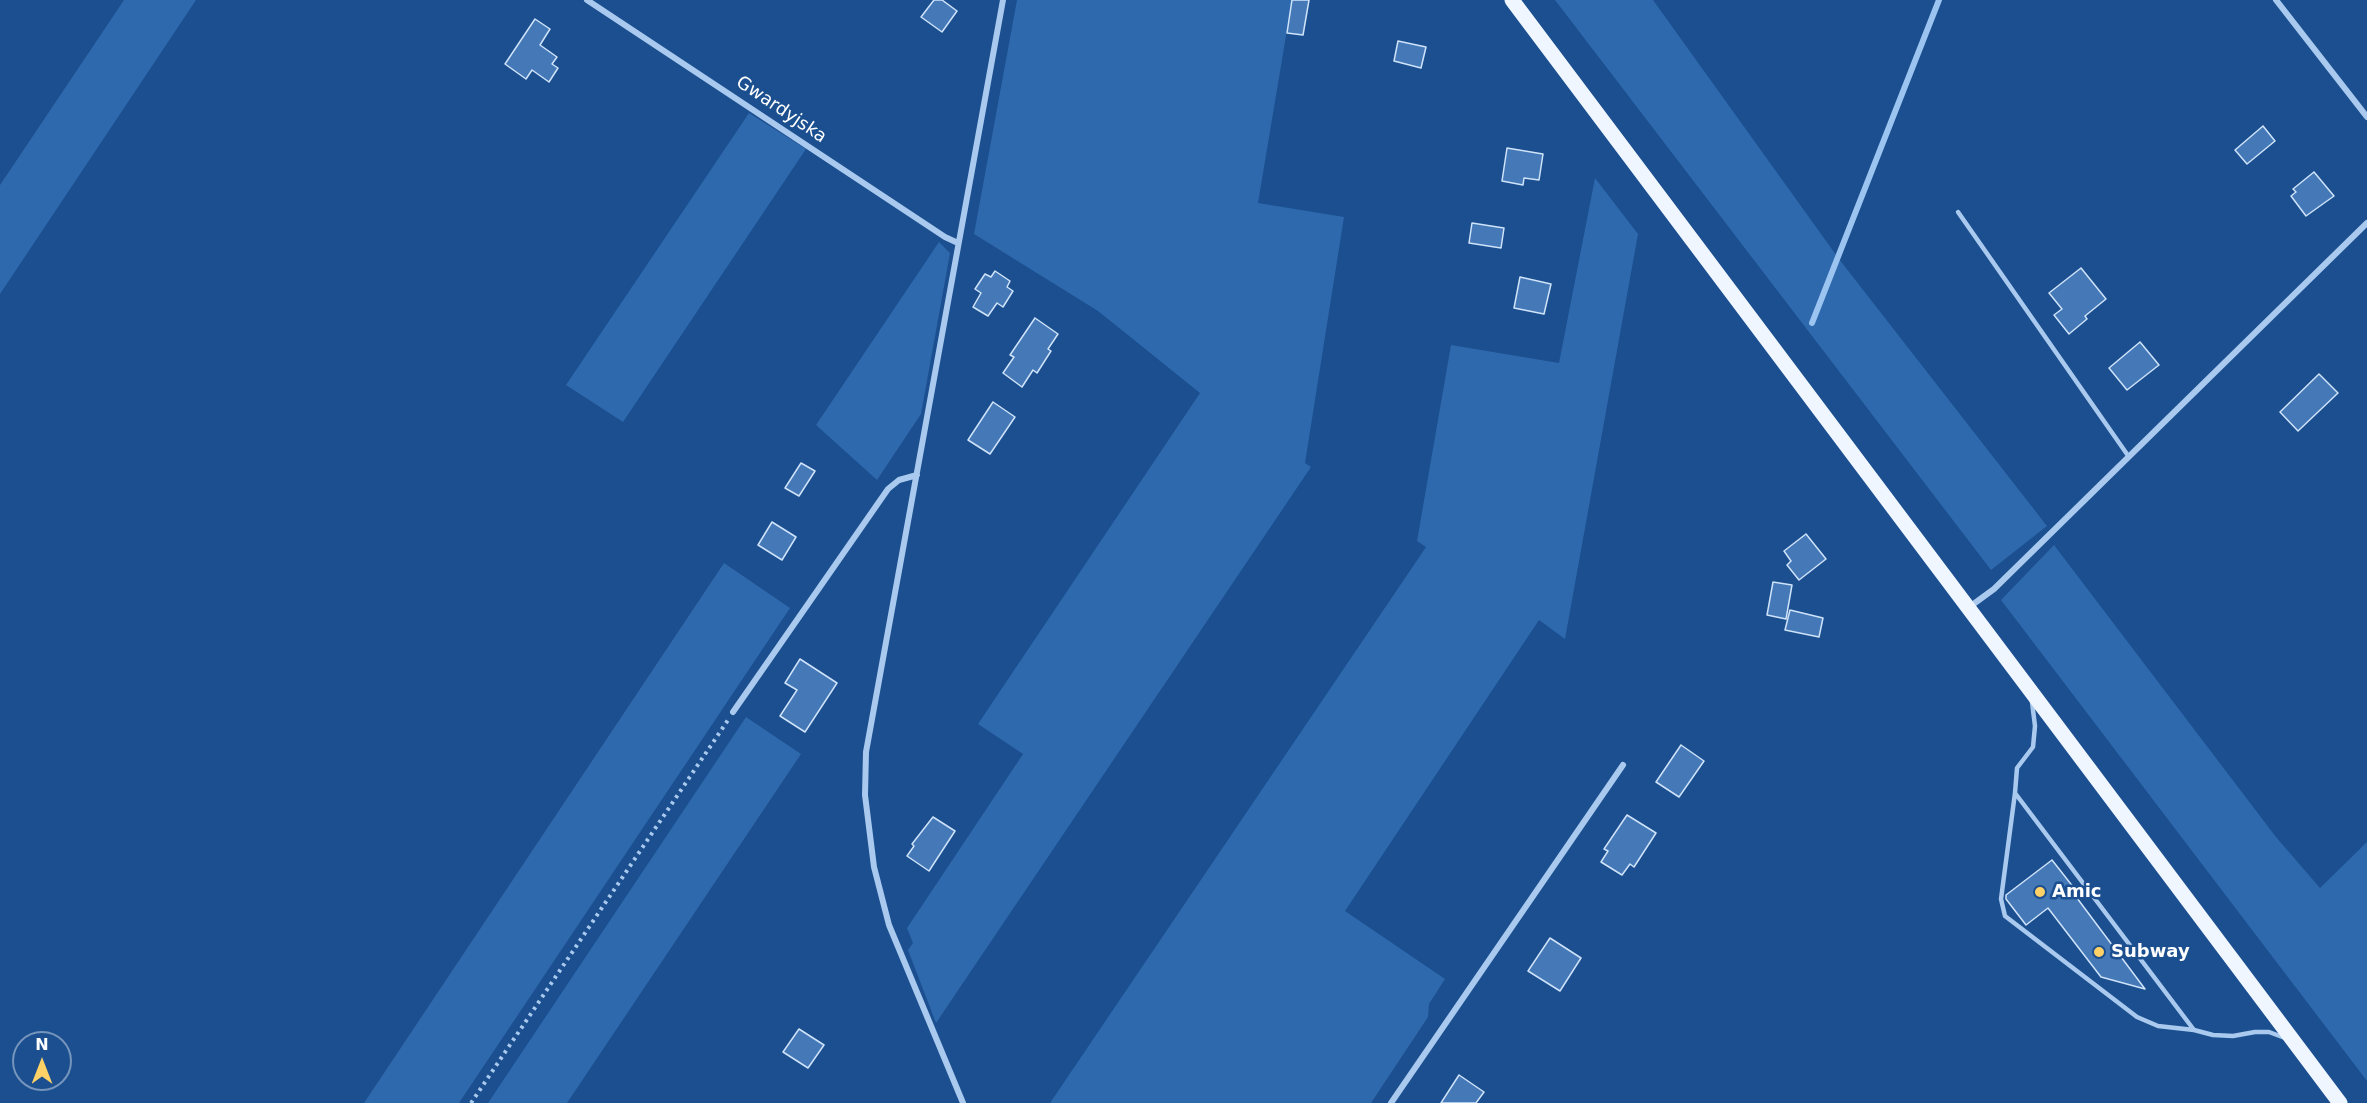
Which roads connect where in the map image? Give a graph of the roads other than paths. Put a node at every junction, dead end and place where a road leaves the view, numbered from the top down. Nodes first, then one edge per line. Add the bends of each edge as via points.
1 (587, 0) edge
2 (1003, 0) edge
3 (1512, 0) edge
4 (2276, 0) edge
5 (2367, 117) edge
6 (1958, 213) dead end
7 (2367, 223) edge
8 (958, 243) junction
9 (2129, 457) junction
10 (917, 475) junction
11 (1968, 608) junction
12 (2031, 691) junction
13 (733, 712) road end
14 (1623, 765) dead end
15 (2015, 793) junction
16 (2194, 1030) junction
17 (2294, 1042) junction
18 (963, 1103) edge
19 (1391, 1103) edge
20 (2340, 1103) edge

1 - 8 street, Gwardyjska
2 - 8 street
3 - 11 main road
4 - 5 street
6 - 9 lane
7 - 9 street
8 - 10 street
9 - 11 street via 1994,590
10 - 13 street via 899,480 888,489
10 - 18 street via 866,752 865,795 874,867 889,925
11 - 12 main road
12 - 15 lane via 2033,747 2017,768
12 - 17 main road
14 - 19 street
15 - 16 lane
15 - 16 lane via 2001,899 2005,916 2137,1017 2157,1026
16 - 17 lane via 2233,1036 2269,1032
17 - 20 main road

